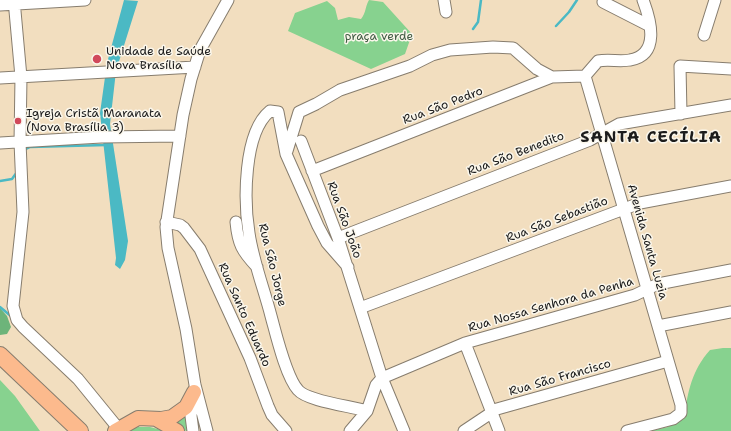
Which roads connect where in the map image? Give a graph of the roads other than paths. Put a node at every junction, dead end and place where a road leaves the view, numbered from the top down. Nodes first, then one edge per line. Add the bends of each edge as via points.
1 (85, 0) edge
2 (228, 0) edge
3 (444, 0) edge
4 (643, 0) edge
5 (715, 0) edge
6 (52, 1) edge
7 (603, 2) dead end
8 (6, 4) edge
9 (446, 12) dead end
10 (650, 26) junction
11 (704, 35) dead end
12 (194, 66) junction
13 (731, 69) edge
14 (585, 76) junction
15 (21, 77) junction
16 (552, 77) junction
17 (0, 78) edge
18 (731, 105) edge
19 (681, 114) junction
20 (603, 133) junction
21 (180, 136) junction
22 (301, 141) dead end
23 (20, 142) junction
24 (0, 143) edge
25 (286, 154) junction
26 (312, 171) junction
27 (731, 186) edge
28 (624, 209) junction
29 (166, 222) junction
30 (236, 222) dead end
31 (338, 238) junction
32 (348, 267) junction
33 (258, 269) junction
34 (731, 270) edge
35 (647, 289) junction
36 (360, 308) junction
37 (731, 312) edge
38 (658, 326) junction
39 (465, 343) junction
40 (0, 355) edge
41 (668, 361) junction
42 (0, 369) edge
43 (382, 378) junction
44 (195, 389) junction
45 (367, 411) junction
46 (491, 412) junction
47 (156, 419) junction
48 (75, 430) edge
49 (117, 430) edge
50 (177, 431) edge
51 (193, 431) edge
52 (208, 431) edge
53 (286, 431) edge
54 (350, 431) edge
55 (404, 431) edge
56 (464, 431) edge
57 (499, 431) edge
58 (627, 431) edge

1 - 6 street
2 - 12 street via 205,40
3 - 9 street
4 - 10 street
5 - 11 street
6 - 8 street
7 - 10 street
8 - 15 street
10 - 14 street via 650,47 643,55 631,60 598,61
12 - 15 street
12 - 21 street
13 - 19 street via 680,66
14 - 16 street, Rua São Pedro
14 - 20 street, Avenida Santa Luzia
15 - 17 street
15 - 23 street
16 - 25 street via 537,69 513,48 492,47 440,53 340,90 299,112
16 - 26 street, Rua São Pedro
18 - 19 street, Rua São Benedito
19 - 20 street, Rua São Benedito via 619,124
20 - 28 street, Avenida Santa Luzia
20 - 31 street, Rua São Benedito
21 - 23 street
21 - 29 street
22 - 26 street, Rua São João
23 - 24 street
23 - 49 street via 23,212 13,306 17,320 78,379
25 - 32 street, Rua São Jorge via 318,226 332,250
25 - 33 street, Rua São Jorge via 278,112 272,110 264,117 255,135 248,161 248,224
26 - 31 street, Rua São João
27 - 28 street, Rua São Sebastião via 648,200
28 - 35 street, Avenida Santa Luzia
28 - 36 street, Rua São Sebastião
29 - 44 street via 168,248 186,329
29 - 53 street, Rua Santo Eduardo via 184,228 200,249 250,358 272,416
30 - 33 street via 238,240 244,254
31 - 32 street, Rua São João
32 - 36 street, Rua São João
33 - 45 street, Rua São Jorge via 280,350 296,389 312,398
34 - 35 street, Rua Nossa Senhora da Penha via 658,284
35 - 38 street, Avenida Santa Luzia
35 - 39 street, Rua Nossa Senhora da Penha via 635,296
36 - 43 street, Rua São João
37 - 38 street
38 - 41 street, Avenida Santa Luzia
39 - 43 street, Rua Nossa Senhora da Penha
39 - 46 street
40 - 48 highway
41 - 46 street, Rua São Francisco
41 - 58 street, Avenida Santa Luzia via 681,405 680,415
42 - 48 highway
43 - 45 street via 377,382
43 - 55 street, Rua São João
44 - 47 main road via 181,411 166,418
44 - 51 street via 191,408
44 - 52 street
45 - 54 street
46 - 56 street, Rua São Francisco
46 - 57 street
47 - 49 main road via 138,418
47 - 50 main road

